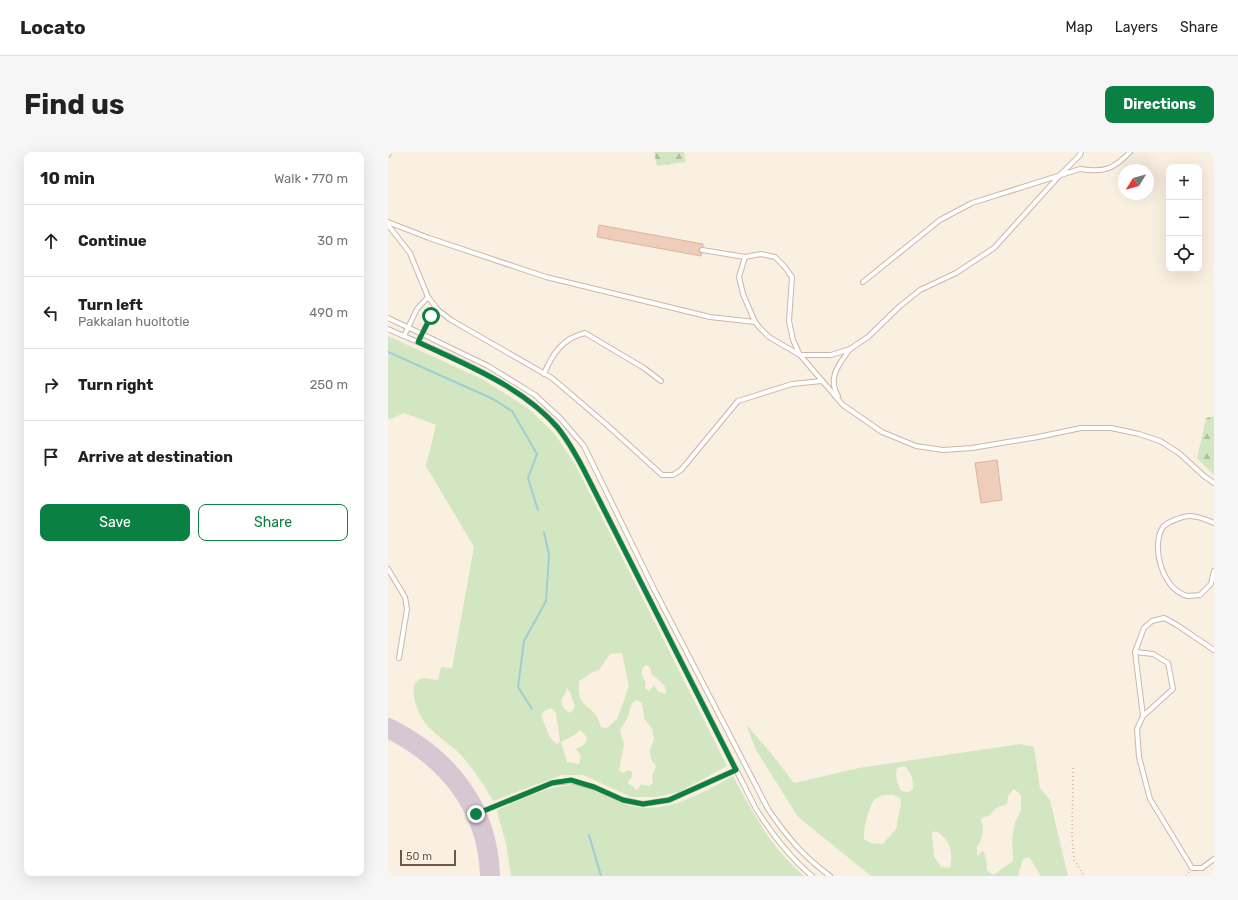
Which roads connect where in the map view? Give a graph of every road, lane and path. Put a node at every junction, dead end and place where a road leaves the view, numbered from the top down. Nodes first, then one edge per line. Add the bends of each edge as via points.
1 (389, 152) edge
2 (1081, 152) edge
3 (1130, 152) edge
4 (388, 155) edge
5 (1060, 175) junction
6 (388, 222) edge
7 (388, 225) edge
8 (702, 250) dead end
9 (745, 258) junction
10 (863, 282) dead end
11 (428, 297) junction
12 (438, 310) junction
13 (388, 318) edge
14 (755, 322) junction
15 (408, 328) junction
16 (388, 329) edge
17 (422, 334) junction
18 (404, 336) junction
19 (418, 342) junction
20 (850, 348) junction
21 (800, 355) junction
22 (544, 374) junction
23 (661, 381) dead end
24 (822, 381) junction
25 (843, 405) junction
26 (1214, 483) edge
27 (1214, 523) edge
28 (388, 569) edge
29 (1214, 571) edge
30 (1214, 650) edge
31 (1135, 652) junction
32 (399, 658) dead end
33 (1143, 716) junction
34 (1074, 768) dead end
35 (736, 770) junction
36 (476, 814) dead end
37 (1214, 858) edge
38 (812, 876) edge
39 (830, 876) edge
40 (1084, 876) edge

1 - 4 lane
2 - 5 lane
3 - 5 lane via 1112,168 1092,171 1080,169
5 - 10 lane via 972,203 946,216
5 - 20 lane via 994,248 956,273 920,290 868,337
6 - 14 lane via 546,277 710,317
7 - 11 lane via 410,253
8 - 9 lane
9 - 14 lane via 739,277 742,294
9 - 21 lane via 761,254 775,257 792,278 789,320
11 - 12 lane
11 - 15 lane via 417,309
12 - 17 lane via 431,316
12 - 22 lane
13 - 15 lane
14 - 21 lane via 769,338
15 - 17 lane
15 - 18 lane
16 - 18 lane
17 - 19 lane
17 - 39 lane via 488,366 535,395 561,419 584,446 654,589 768,809 795,845 812,863
18 - 19 lane
19 - 35 lane via 510,389 542,412 566,439
20 - 21 lane via 831,356
20 - 25 lane via 837,366 833,377 834,390
21 - 24 lane
22 - 23 lane via 550,358 563,344 574,336 585,334 644,368
22 - 24 lane via 607,425 662,475 673,475 681,470 738,401 792,384
24 - 25 lane
25 - 26 lane via 882,432 916,446 943,450 979,447 1081,428 1111,428 1160,441 1179,453
27 - 29 lane via 1192,516 1178,518 1164,526 1157,540 1161,570 1172,587 1187,596 1200,595 1211,584
28 - 32 lane via 405,597 408,609
30 - 31 lane via 1164,618 1152,621 1144,628
31 - 33 lane
31 - 33 lane via 1153,654 1168,663 1173,688
33 - 37 lane via 1137,729 1139,757 1150,799 1192,868 1202,868
34 - 40 path via 1074,860
35 - 36 lane via 669,800 643,804 623,800 571,780 552,783
35 - 38 lane via 756,809 775,838

